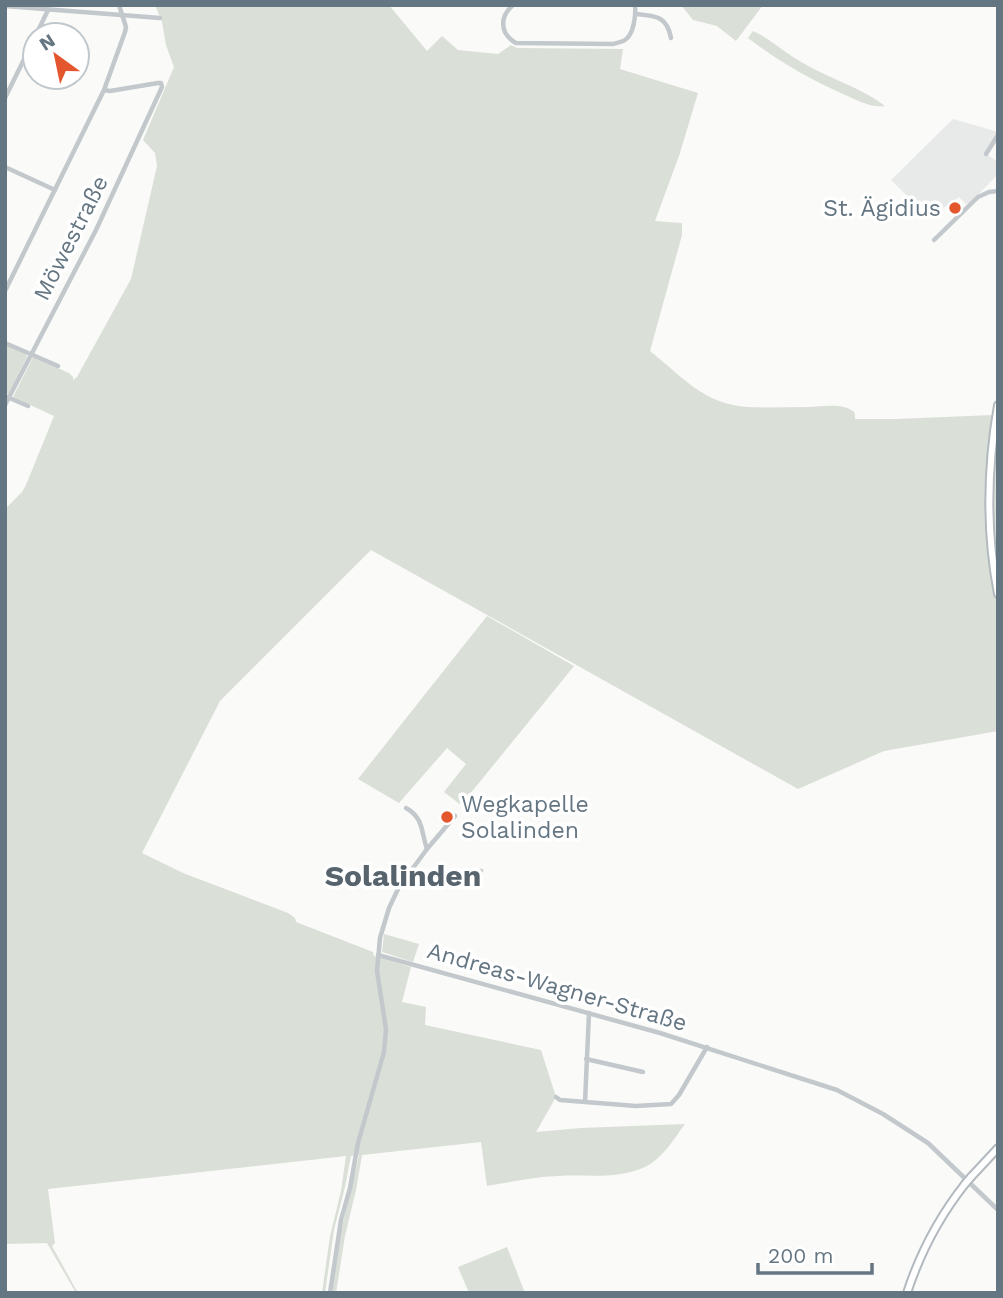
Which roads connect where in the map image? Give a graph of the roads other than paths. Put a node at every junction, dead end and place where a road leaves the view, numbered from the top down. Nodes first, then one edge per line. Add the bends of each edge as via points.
1 (118, 5) edge
2 (513, 5) edge
3 (635, 5) edge
4 (5, 6) edge
5 (56, 8) edge
6 (48, 10) junction
7 (636, 14) junction
8 (122, 15) junction
9 (160, 18) dead end
10 (42, 21) edge
11 (671, 38) dead end
12 (21, 65) edge
13 (104, 90) junction
14 (5, 98) edge
15 (998, 135) edge
16 (986, 154) dead end
17 (5, 167) edge
18 (55, 190) junction
19 (998, 191) edge
20 (934, 240) dead end
21 (5, 291) edge
22 (5, 343) edge
23 (32, 355) junction
24 (58, 366) dead end
25 (7, 396) edge
26 (5, 405) edge
27 (998, 405) edge
28 (28, 406) dead end
29 (998, 594) edge
30 (406, 807) dead end
31 (455, 816) dead end
32 (427, 849) junction
33 (481, 871) dead end
34 (407, 876) junction
35 (378, 955) junction
36 (589, 1013) junction
37 (707, 1048) junction
38 (586, 1059) junction
39 (643, 1072) dead end
40 (556, 1097) dead end
41 (585, 1102) junction
42 (998, 1148) edge
43 (998, 1210) edge
44 (330, 1293) edge
45 (907, 1293) edge

1 - 8 street
2 - 7 street via 506,11 503,27 508,37 522,44 618,43 629,36
3 - 7 street
4 - 6 street
5 - 6 street
5 - 8 street
6 - 10 street
7 - 11 street via 662,20
8 - 9 street
8 - 13 street via 125,32
12 - 14 street
13 - 18 street
13 - 23 street, Möwestraße via 162,83 96,230
15 - 16 street
17 - 18 street
18 - 21 street
19 - 20 street via 978,197
22 - 23 street
23 - 24 street
23 - 25 street, Möwestraße
25 - 26 street, Möwestraße
25 - 28 street
27 - 29 main road via 989,510
30 - 32 street via 419,819
31 - 32 street
32 - 34 street
33 - 34 street via 426,881
34 - 35 street via 389,908
35 - 36 street, Andreas-Wagner-Straße
35 - 44 street via 384,1052 358,1143
36 - 37 street, Andreas-Wagner-Straße
36 - 38 street
37 - 41 street via 671,1104
37 - 43 street, Andreas-Wagner-Straße via 837,1090 883,1114 928,1143
38 - 39 street
38 - 41 street
40 - 41 street
42 - 45 main road, bridge via 941,1218

